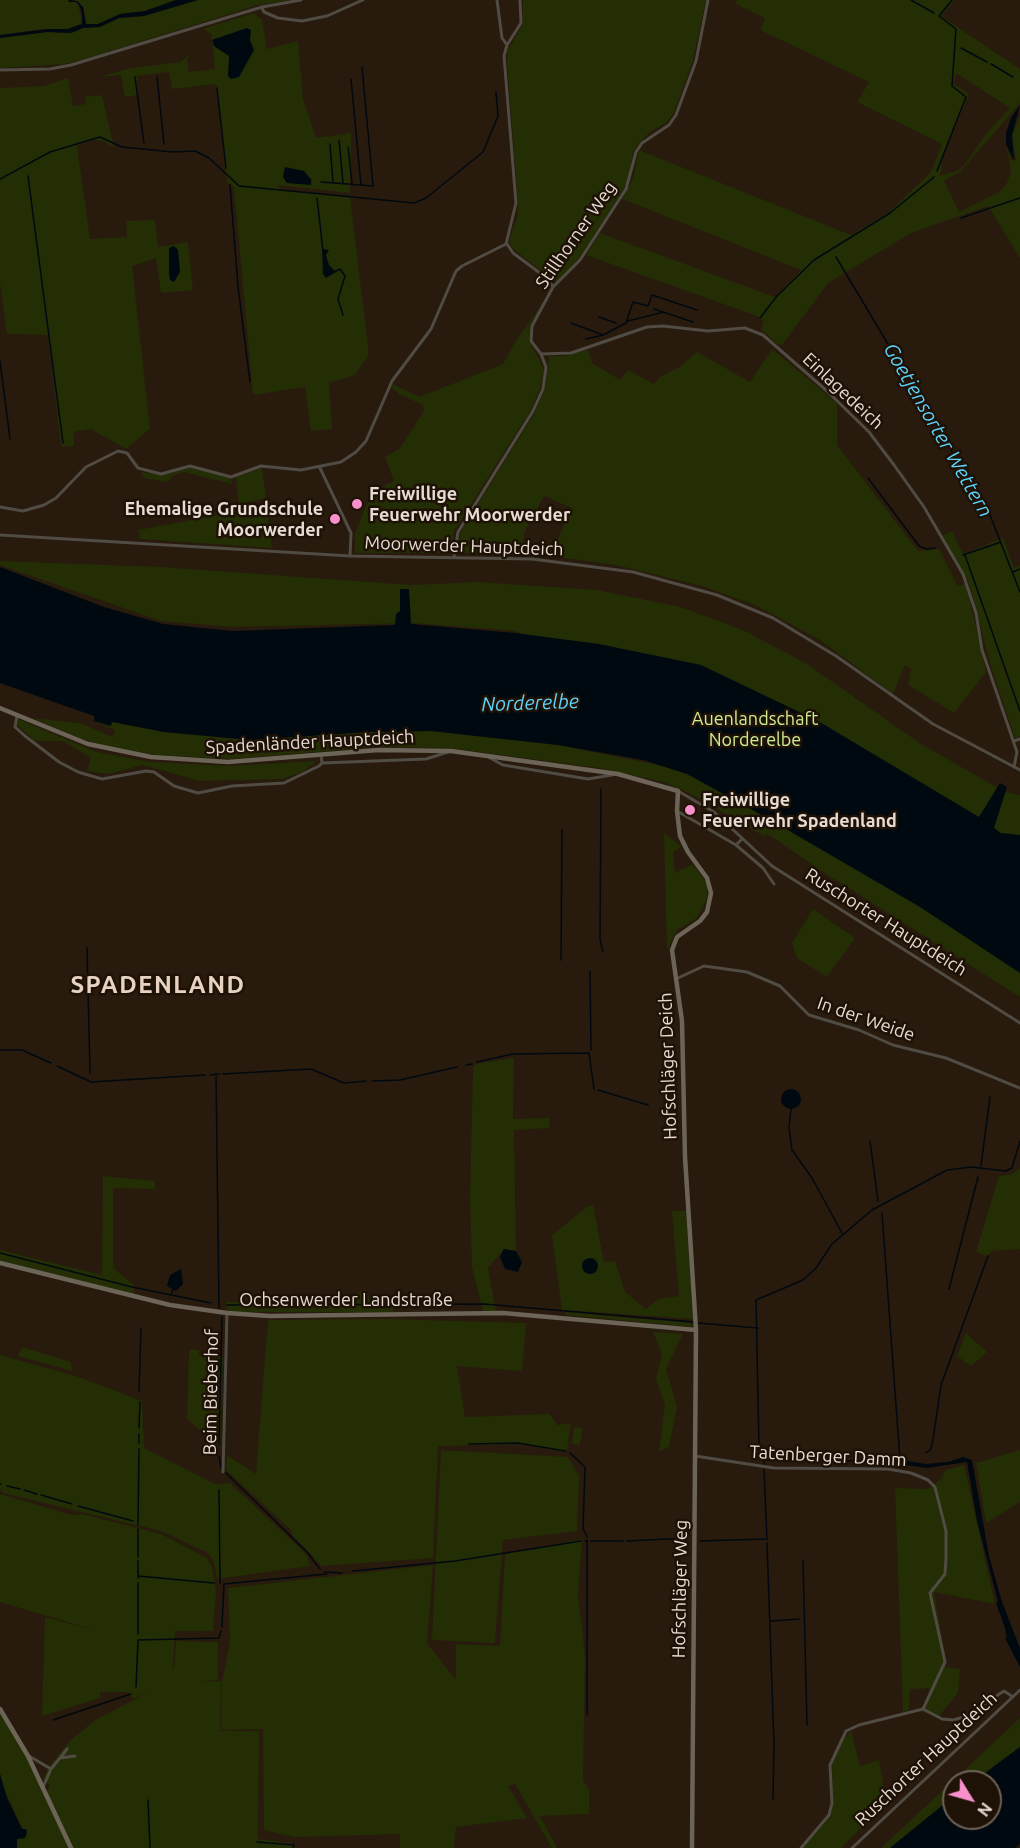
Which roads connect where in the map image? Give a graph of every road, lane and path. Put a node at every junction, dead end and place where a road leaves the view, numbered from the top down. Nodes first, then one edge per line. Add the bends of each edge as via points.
1 (301, 0) edge
2 (363, 0) edge
3 (497, 0) edge
4 (520, 0) edge
5 (708, 0) edge
6 (262, 7) junction
7 (507, 45) junction
8 (0, 70) edge
9 (506, 244) junction
10 (553, 287) junction
11 (541, 354) junction
12 (320, 468) junction
13 (0, 507) edge
14 (0, 535) edge
15 (350, 556) junction
16 (454, 557) junction
17 (0, 708) edge
18 (17, 715) junction
19 (1020, 739) edge
20 (1014, 741) junction
21 (451, 751) junction
22 (321, 755) junction
23 (485, 755) junction
24 (322, 763) junction
25 (1014, 767) junction
26 (1020, 770) edge
27 (618, 774) junction
28 (678, 791) junction
29 (677, 811) junction
30 (742, 839) junction
31 (736, 845) junction
32 (774, 884) dead end
33 (678, 978) junction
34 (1020, 1023) edge
35 (1020, 1088) edge
36 (0, 1263) edge
37 (226, 1313) junction
38 (696, 1325) junction
39 (695, 1456) junction
40 (223, 1472) dead end
41 (1020, 1689) edge
42 (1013, 1697) junction
43 (0, 1709) edge
44 (923, 1709) junction
45 (67, 1749) dead end
46 (28, 1756) junction
47 (75, 1756) dead end
48 (60, 1758) junction
49 (51, 1769) junction
50 (43, 1787) junction
51 (71, 1848) edge
52 (692, 1848) edge
53 (801, 1848) edge
54 (852, 1848) edge

1 - 6 street
2 - 6 street via 327,16 302,21 278,18
3 - 7 street via 502,38
4 - 7 street via 521,23
5 - 10 street, Stillhorner Weg via 696,61 676,115 669,125 642,143 626,189 580,260
6 - 8 street via 71,65
7 - 9 street via 504,62 516,203
9 - 10 street
9 - 12 street via 456,271 432,328 392,381 366,441 350,458
10 - 11 street, Stillhorner Weg via 532,326 531,340
11 - 16 street via 546,373 538,400 458,532
11 - 20 street, Einlagedeich via 571,353 633,330 656,326 700,331 741,328 763,335 869,432 924,507 967,583 982,650
12 - 13 street via 261,466 231,477 190,466 161,474 138,468 127,453 118,451 86,467 44,505 18,511
12 - 15 street via 351,533
14 - 15 street, Moorwerder Hauptdeich
15 - 16 street, Moorwerder Hauptdeich
16 - 25 street, Moorwerder Hauptdeich via 532,559 615,569 735,602 805,636 933,724
17 - 18 street, Spadenländer Hauptdeich
18 - 22 street, Spadenländer Hauptdeich via 88,744 151,757 228,762
18 - 24 street via 15,727 41,749 78,772 102,778 154,772 174,786 198,793 232,786 274,786 305,775
19 - 20 street
20 - 25 street, Einlagedeich via 1018,756
21 - 22 street, Spadenländer Hauptdeich
21 - 23 street, Spadenländer Hauptdeich
21 - 24 street via 426,759
22 - 24 street
23 - 27 street, Spadenländer Hauptdeich
23 - 27 street, Spadenländer Hauptdeich via 503,765 588,779
25 - 26 street, Moorwerder Hauptdeich
27 - 28 street, Spadenländer Hauptdeich
28 - 29 street, Hofschläger Deich
28 - 30 street, Ruschorter Hauptdeich via 702,803
29 - 31 street
29 - 33 street, Hofschläger Deich via 683,844 707,878 711,893 707,912 674,943
30 - 31 street
30 - 34 street, Ruschorter Hauptdeich via 772,866
31 - 32 street via 763,868
33 - 35 street, In der Weide via 704,966 747,972 780,986 808,1015 859,1030 893,1046 946,1058
33 - 38 street, Hofschläger Deich
36 - 37 street, Ochsenwerder Landstraße via 170,1305
37 - 38 street, Ochsenwerder Landstraße via 503,1313
37 - 40 street, Beim Bieberhof
38 - 39 street, Hofschläger Weg
39 - 44 street, Tatenberger Damm via 774,1468 888,1469 911,1473 935,1487 946,1531 946,1558 945,1574 930,1593 945,1662
39 - 52 street, Hofschläger Weg
41 - 42 street, Ruschorter Hauptdeich
42 - 44 street via 1004,1691 953,1720
42 - 54 street, Ruschorter Hauptdeich
43 - 46 street
44 - 53 street via 846,1731 830,1765 829,1815
45 - 48 street
46 - 49 street
46 - 50 street
47 - 48 street
48 - 49 street
49 - 50 street
50 - 51 street

